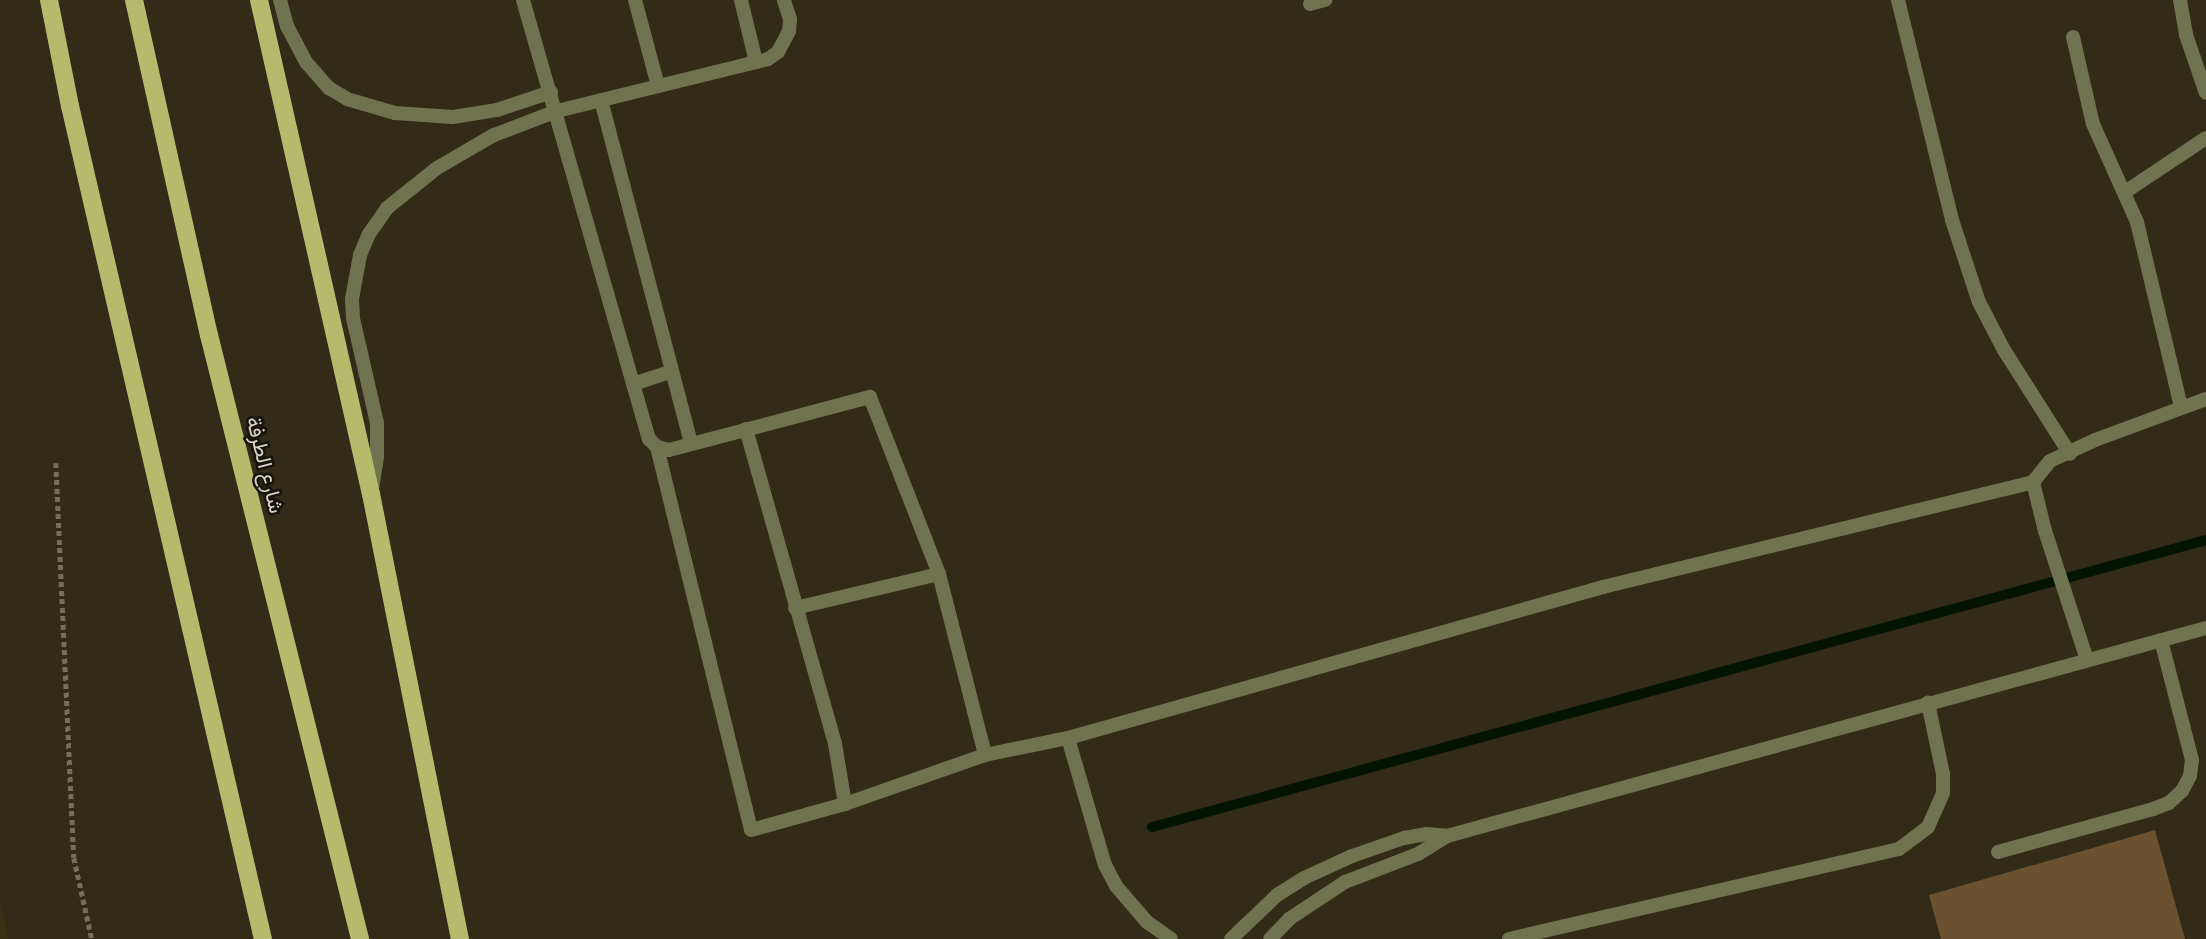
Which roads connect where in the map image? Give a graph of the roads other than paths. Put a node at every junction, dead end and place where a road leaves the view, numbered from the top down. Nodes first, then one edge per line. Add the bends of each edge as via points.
1 (49, 0) edge
2 (134, 0) edge
3 (259, 0) edge
4 (280, 0) edge
5 (523, 0) edge
6 (635, 0) edge
7 (741, 0) edge
8 (784, 0) edge
9 (1325, 0) edge
10 (1898, 0) edge
11 (2180, 0) edge
12 (1310, 4) dead end
13 (2073, 37) dead end
14 (756, 62) junction
15 (658, 86) junction
16 (551, 92) junction
17 (2206, 93) edge
18 (600, 100) junction
19 (558, 111) junction
20 (2206, 138) edge
21 (2125, 192) junction
22 (670, 372) junction
23 (633, 384) junction
24 (2206, 399) edge
25 (2181, 407) junction
26 (746, 429) junction
27 (691, 443) junction
28 (657, 447) junction
29 (2070, 454) junction
30 (2033, 482) junction
31 (371, 494) junction
32 (939, 574) junction
33 (795, 608) junction
34 (2206, 628) edge
35 (2161, 640) junction
36 (2087, 660) junction
37 (1928, 703) junction
38 (1068, 738) junction
39 (985, 755) junction
40 (845, 804) junction
41 (1447, 836) junction
42 (1998, 852) dead end
43 (263, 939) edge
44 (360, 939) edge
45 (460, 939) edge
46 (1171, 939) edge
47 (1231, 939) edge
48 (1270, 939) edge
49 (1509, 939) edge

1 - 43 main road
2 - 44 main road, شارع الطرفة via 209,335
3 - 31 main road
4 - 16 lane via 287,26 306,62 328,88 347,99 395,113 453,117 497,110
5 - 16 lane
6 - 15 lane
7 - 14 lane
8 - 14 lane via 790,19 785,43 778,52
9 - 12 lane
10 - 29 lane via 1952,220 1979,302
11 - 17 lane via 2186,35
13 - 21 lane via 2093,124
14 - 15 lane
15 - 18 lane
16 - 19 lane
18 - 19 lane
18 - 22 lane
19 - 23 lane
19 - 31 lane via 494,135 437,168 402,194 369,234 352,299 377,423
20 - 21 lane
21 - 25 lane via 2137,222
22 - 23 lane
22 - 27 lane
23 - 28 lane via 646,434
24 - 25 lane
25 - 29 lane
26 - 27 lane
26 - 32 lane via 870,397
26 - 33 lane
27 - 28 lane via 669,450
28 - 40 lane via 751,830
29 - 30 lane via 2050,461
30 - 36 lane
30 - 38 lane via 1603,587
31 - 45 main road
32 - 33 lane
32 - 39 lane
33 - 40 lane via 835,744
34 - 35 lane
35 - 36 lane
35 - 42 lane via 2192,760 2182,791 2153,809
36 - 37 lane
37 - 41 lane
37 - 49 lane via 1943,774 1942,793 1928,827 1899,849
38 - 39 lane
38 - 46 lane via 1111,875 1130,905
39 - 40 lane
41 - 47 lane via 1404,838 1320,870 1277,895
41 - 48 lane via 1429,849 1345,882 1289,919

